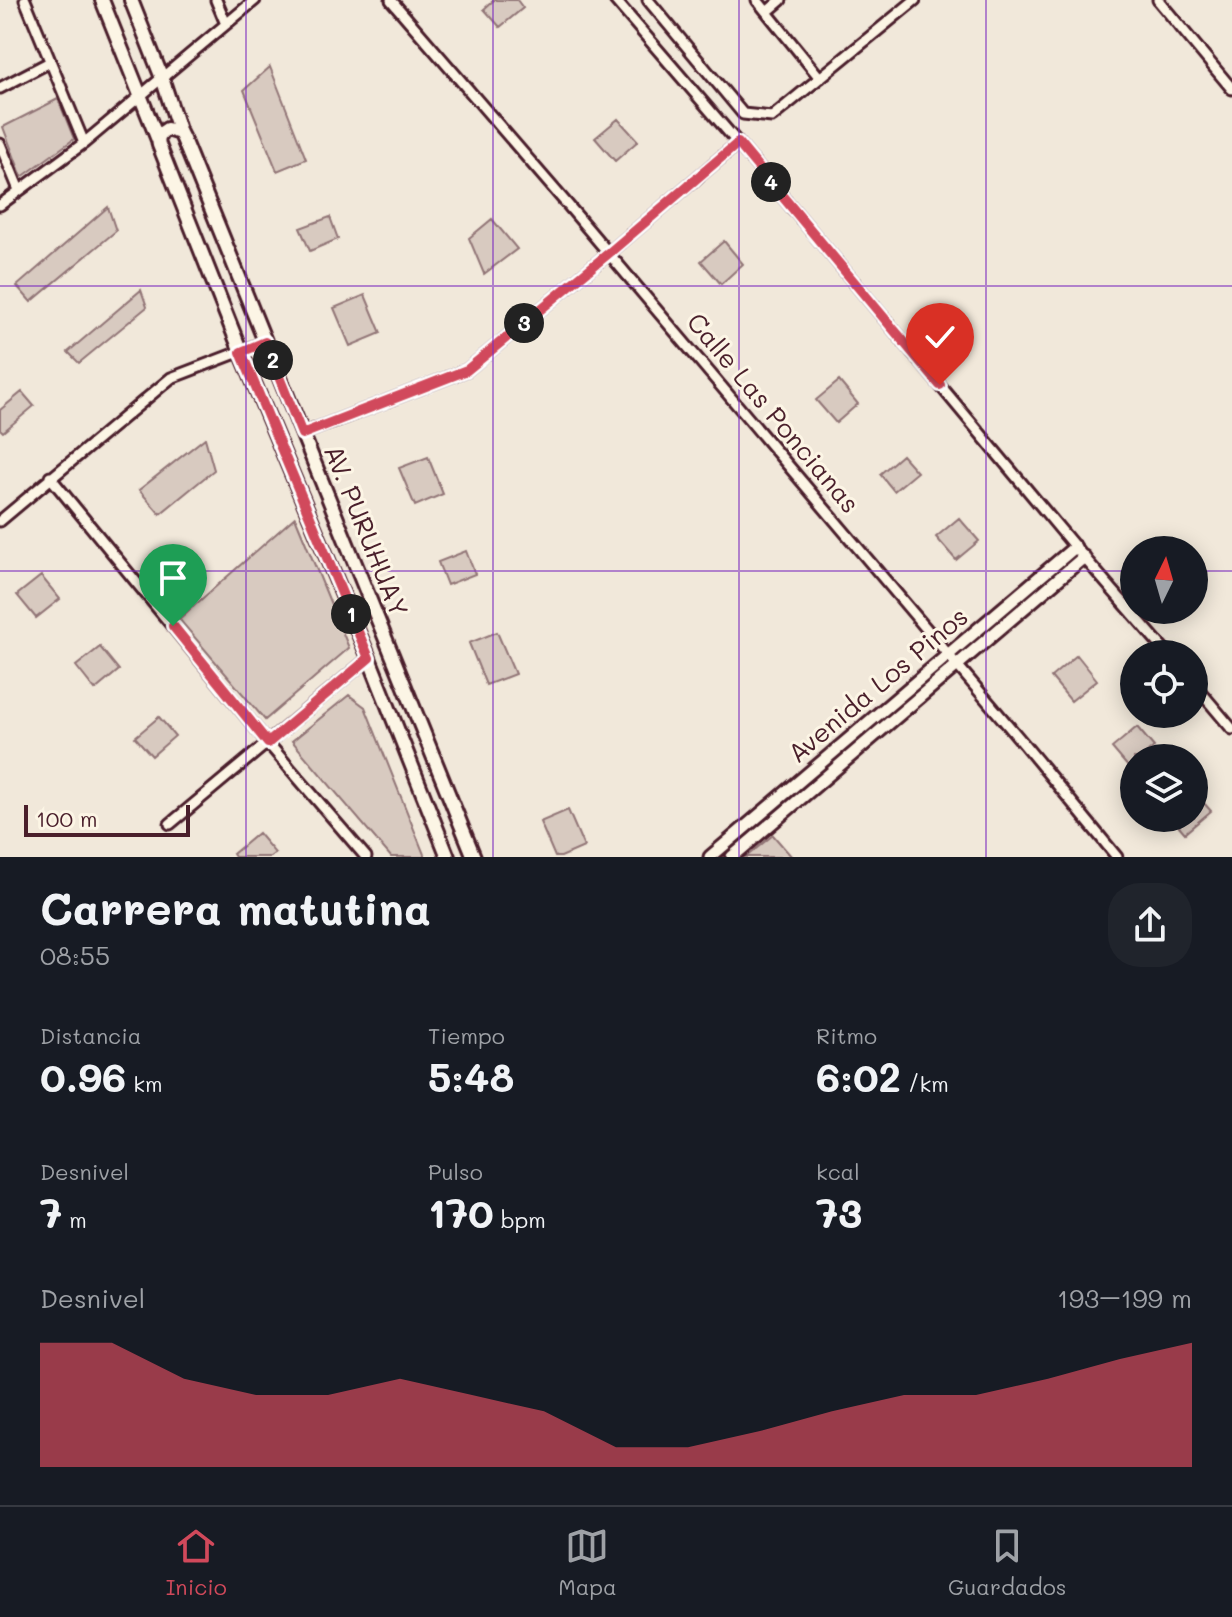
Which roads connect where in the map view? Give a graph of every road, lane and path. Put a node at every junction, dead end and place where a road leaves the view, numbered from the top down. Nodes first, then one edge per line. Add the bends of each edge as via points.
1 (25, 0) edge
2 (102, 0) edge
3 (131, 0) edge
4 (216, 0) edge
5 (255, 0) edge
6 (391, 0) edge
7 (615, 0) edge
8 (648, 0) edge
9 (757, 0) edge
10 (781, 0) edge
11 (915, 0) edge
12 (1158, 0) edge
13 (767, 12) junction
14 (226, 24) junction
15 (50, 62) junction
16 (162, 78) junction
17 (820, 78) junction
18 (0, 88) edge
19 (1232, 89) edge
20 (141, 95) junction
21 (180, 133) junction
22 (158, 140) junction
23 (84, 143) junction
24 (738, 143) junction
25 (0, 144) edge
26 (19, 190) junction
27 (0, 205) edge
28 (609, 253) junction
29 (265, 342) junction
30 (241, 352) junction
31 (302, 434) junction
32 (50, 477) junction
33 (0, 521) edge
34 (1075, 547) junction
35 (1084, 557) junction
36 (1156, 640) edge
37 (948, 654) junction
38 (369, 658) junction
39 (958, 666) junction
40 (1208, 701) edge
41 (1232, 729) edge
42 (268, 743) junction
43 (170, 824) dead end
44 (366, 857) edge
45 (448, 857) edge
46 (474, 857) edge
47 (710, 857) edge
48 (732, 857) edge
49 (1117, 857) edge

1 - 15 street
2 - 20 main road, AV. PURUHUAY
3 - 16 main road, AV. PURUHUAY
4 - 14 street
5 - 14 street
6 - 28 street, Calle Las Poncianas
7 - 24 street
8 - 17 street via 743,114 772,117
9 - 13 street
10 - 13 street
11 - 17 street
12 - 19 street
13 - 17 street
14 - 16 street
15 - 18 street
15 - 23 street
16 - 20 street
16 - 21 main road, AV. PURUHUAY
20 - 22 main road, AV. PURUHUAY
20 - 23 street
21 - 22 main road via 167,129
21 - 29 main road, AV. PURUHUAY
22 - 30 main road, AV. PURUHUAY
23 - 26 street
24 - 28 street
24 - 34 street
25 - 26 street
26 - 27 street
28 - 31 street via 467,370
28 - 37 street, Calle Las Poncianas
29 - 30 street
29 - 31 main road, AV. PURUHUAY
30 - 32 street via 171,378
30 - 38 main road, AV. PURUHUAY
31 - 46 main road, AV. PURUHUAY
32 - 33 street
32 - 42 street
34 - 35 street
34 - 37 street, Avenida Los Pinos
35 - 36 street
35 - 39 street, Avenida Los Pinos
37 - 39 street, Calle Las Poncianas
37 - 47 street, Avenida Los Pinos
38 - 42 street
38 - 45 main road, AV. PURUHUAY
39 - 48 street, Avenida Los Pinos
39 - 49 street, Calle Las Poncianas
40 - 41 street
42 - 43 street
42 - 44 street

